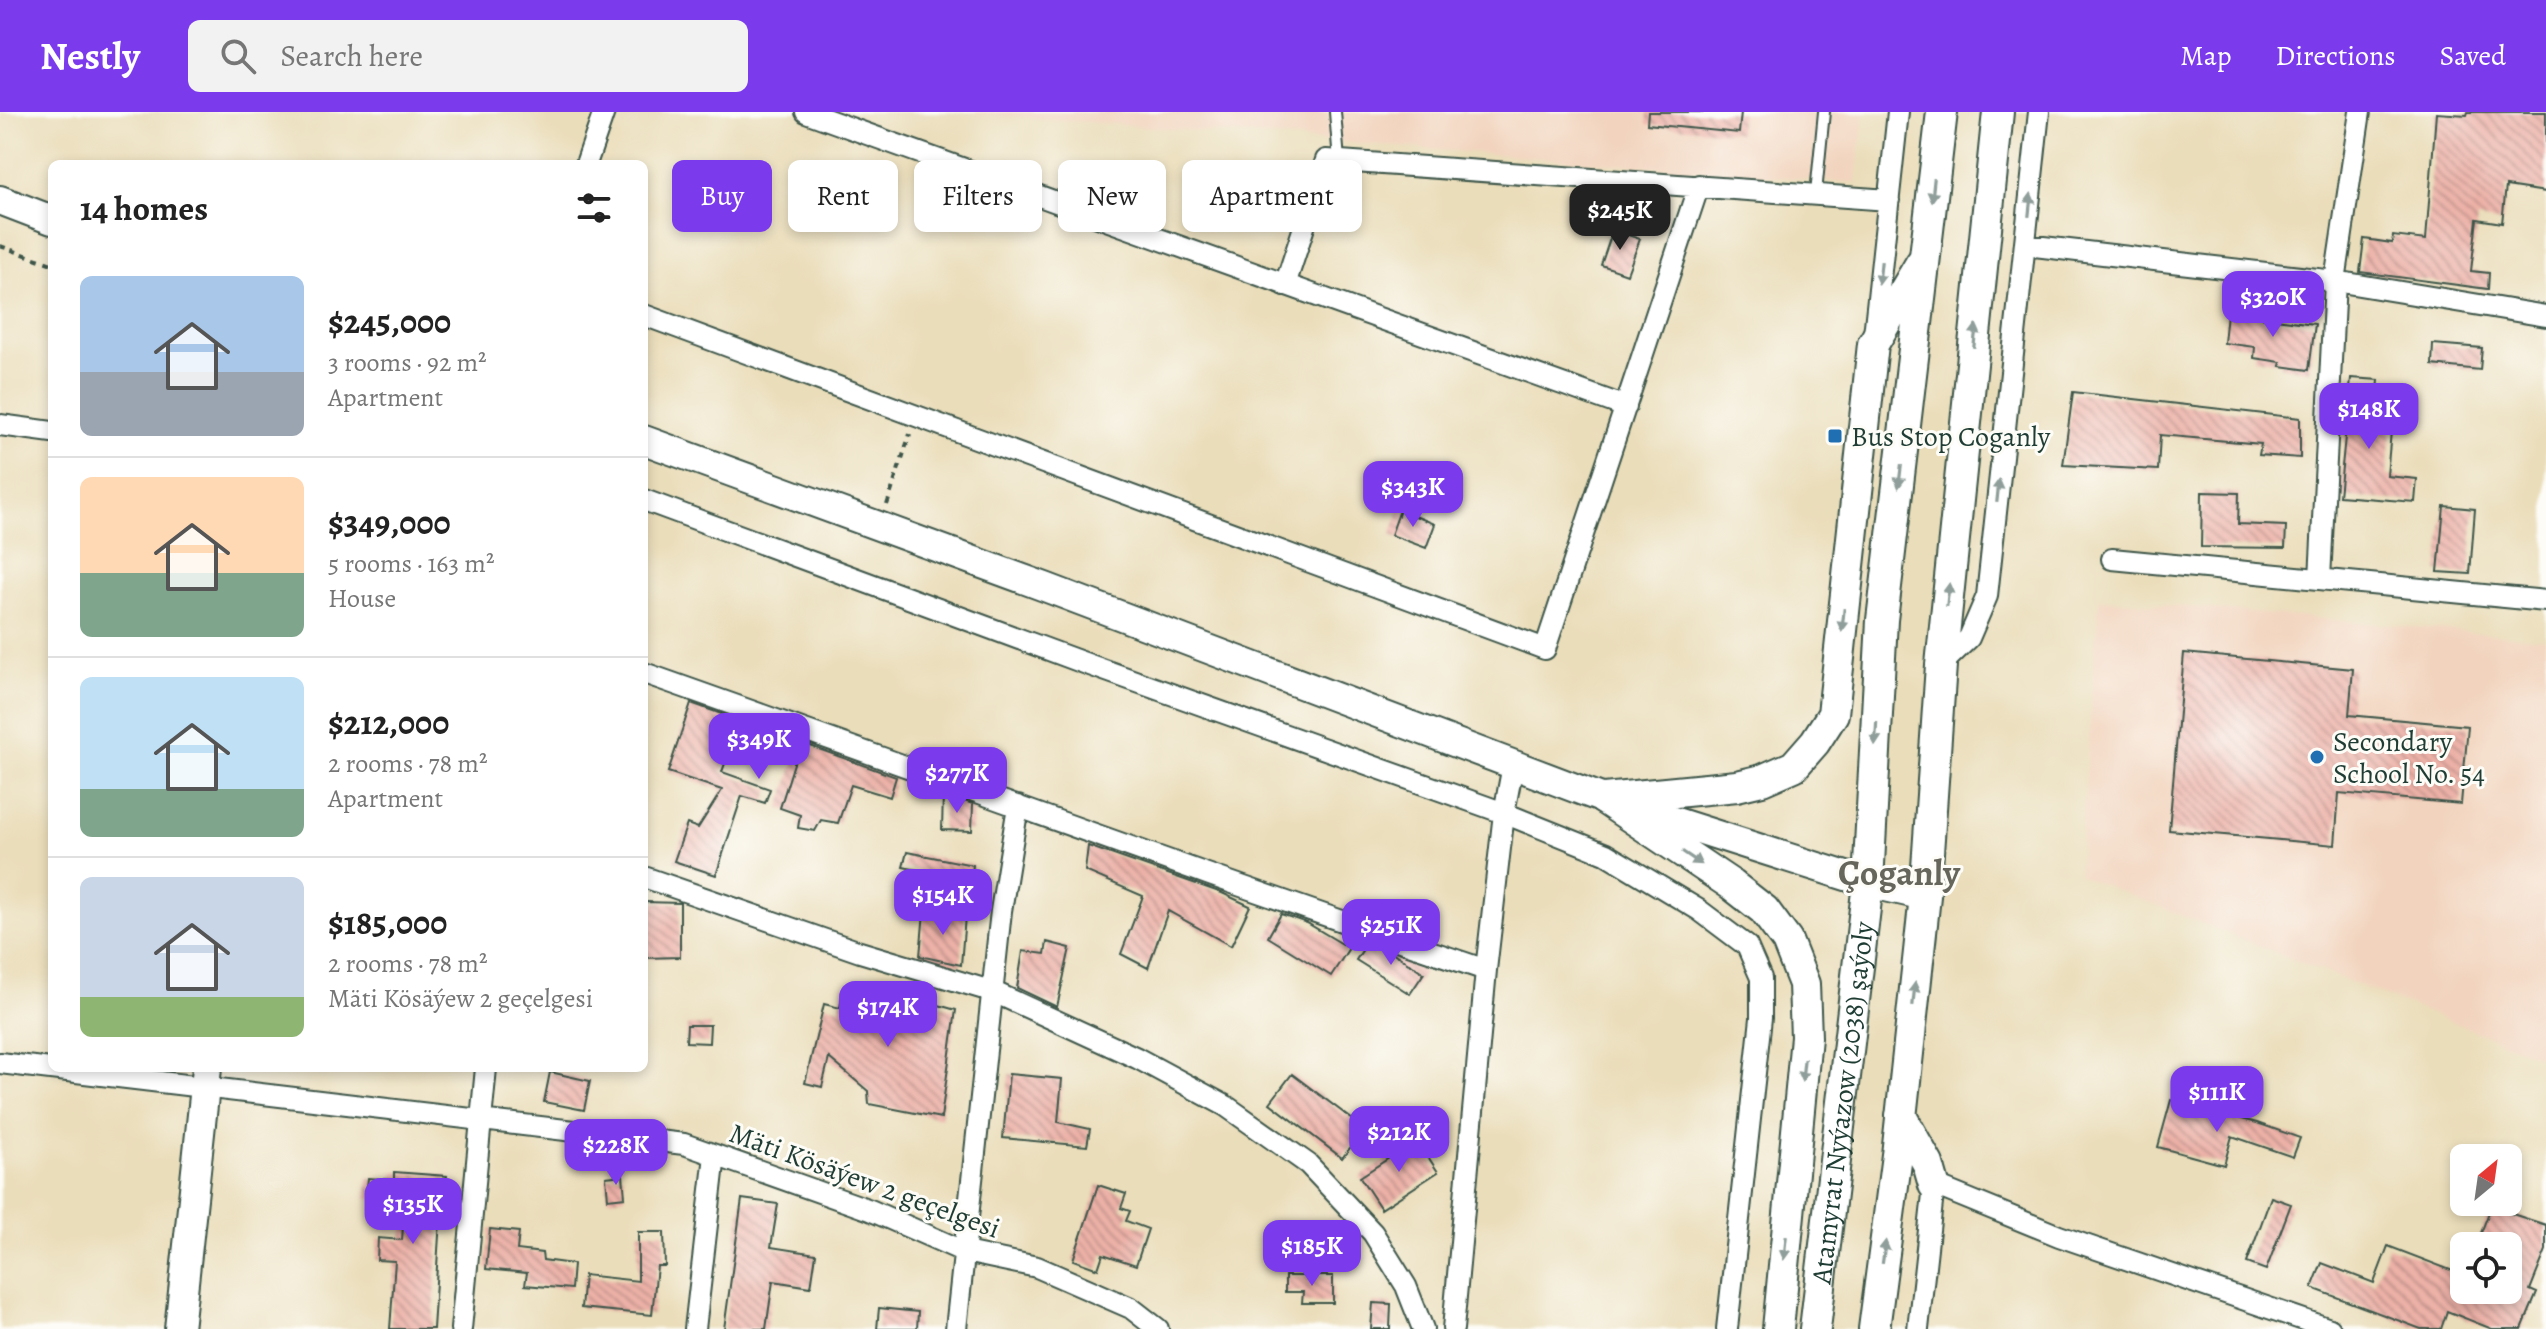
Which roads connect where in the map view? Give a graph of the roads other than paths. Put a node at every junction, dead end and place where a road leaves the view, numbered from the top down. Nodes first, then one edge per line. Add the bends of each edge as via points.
1 (604, 112) edge
2 (806, 112) edge
3 (1335, 112) edge
4 (1824, 112) edge
5 (1898, 112) edge
6 (1942, 112) edge
7 (1998, 112) edge
8 (2039, 112) edge
9 (2360, 112) edge
10 (587, 160) edge
11 (1339, 160) edge
12 (1362, 163) edge
13 (1699, 185) junction
14 (1816, 193) junction
15 (0, 200) edge
16 (1889, 200) junction
17 (48, 218) edge
18 (1302, 232) edge
19 (2026, 245) junction
20 (1926, 254) junction
21 (2335, 281) junction
22 (1285, 285) junction
23 (648, 316) edge
24 (2546, 316) edge
25 (1873, 344) junction
26 (1626, 407) junction
27 (0, 425) edge
28 (48, 431) edge
29 (648, 441) edge
30 (648, 501) edge
31 (1851, 542) junction
32 (2112, 559) dead end
33 (2320, 579) junction
34 (2546, 601) edge
35 (1882, 620) junction
36 (1941, 665) junction
37 (648, 674) edge
38 (1513, 765) junction
39 (1604, 799) junction
40 (1018, 806) junction
41 (1504, 813) junction
42 (648, 878) edge
43 (1868, 883) junction
44 (1925, 896) junction
45 (1486, 970) junction
46 (994, 992) junction
47 (0, 1063) edge
48 (48, 1066) edge
49 (124, 1072) edge
50 (486, 1072) edge
51 (1846, 1073) junction
52 (206, 1078) edge
53 (1901, 1116) junction
54 (481, 1119) junction
55 (715, 1155) junction
56 (1793, 1171) junction
57 (1934, 1185) junction
58 (965, 1252) junction
59 (1777, 1328) edge
60 (179, 1329) edge
61 (461, 1329) edge
62 (695, 1329) edge
63 (956, 1329) edge
64 (1158, 1329) edge
65 (1423, 1329) edge
66 (1453, 1329) edge
67 (1727, 1329) edge
68 (1815, 1329) edge
69 (1874, 1329) edge
70 (1918, 1329) edge
71 (2330, 1329) edge

1 - 10 street
2 - 22 street
3 - 11 lane
4 - 14 lane
5 - 16 street
6 -> 20 main road, Atamyrat Nyýazow (2038) şaýoly
36 -> 7 main road, Atamyrat Nyýazow (2038) şaýoly
19 -> 8 street
9 - 21 street
12 - 13 street
13 - 14 street
13 - 26 street
14 - 16 street
15 - 17 street
16 -> 25 street
18 - 22 street
19 - 21 street
36 -> 19 street via 1969,638 1987,596
20 - 25 main road
20 -> 35 main road, Atamyrat Nyýazow (2038) şaýoly
21 - 24 street
21 - 33 street
22 - 26 street
23 - 26 street via 1545,649
25 - 31 main road
27 - 28 street
29 - 38 street
30 - 41 street
31 - 35 main road
31 -> 39 main road via 1833,714 1794,766 1737,786
32 - 33 street
33 - 34 street
35 -> 43 main road, Atamyrat Nyýazow (2038) şaýoly
36 - 44 main road, Atamyrat Nyýazow (2038) şaýoly
37 - 40 street
38 - 39 street
38 - 41 street
39 - 43 street
39 -> 56 main road via 1732,885 1764,910 1787,941 1804,984 1806,1037
40 - 45 street
40 - 46 street
41 - 45 street
41 - 67 street via 1606,854 1699,910 1747,946 1761,978
42 - 46 street
43 - 44 street
43 - 51 main road, Atamyrat Nyýazow (2038) şaýoly
53 -> 44 main road, Atamyrat Nyýazow (2038) şaýoly
45 - 66 street
46 - 58 street
46 - 65 street via 1226,1106 1308,1164 1373,1233 1406,1286
47 - 48 street, Mäti Kösäýew 2 geçelgesi
49 - 52 street, Mäti Kösäýew 2 geçelgesi
50 - 54 street
51 - 56 main road
51 - 68 main road, Atamyrat Nyýazow (2038) şaýoly
52 - 54 street, Mäti Kösäýew 2 geçelgesi
52 - 60 street
53 - 57 main road
69 -> 53 main road, Atamyrat Nyýazow (2038) şaýoly
54 - 55 street, Mäti Kösäýew 2 geçelgesi via 684,1144
54 - 61 street
55 - 58 street, Mäti Kösäýew 2 geçelgesi via 870,1210
55 - 62 street
56 -> 59 main road
57 - 70 street
57 - 71 street via 2059,1236
58 - 63 street
58 - 64 street, Mäti Kösäýew 2 geçelgesi via 1037,1267 1131,1308

